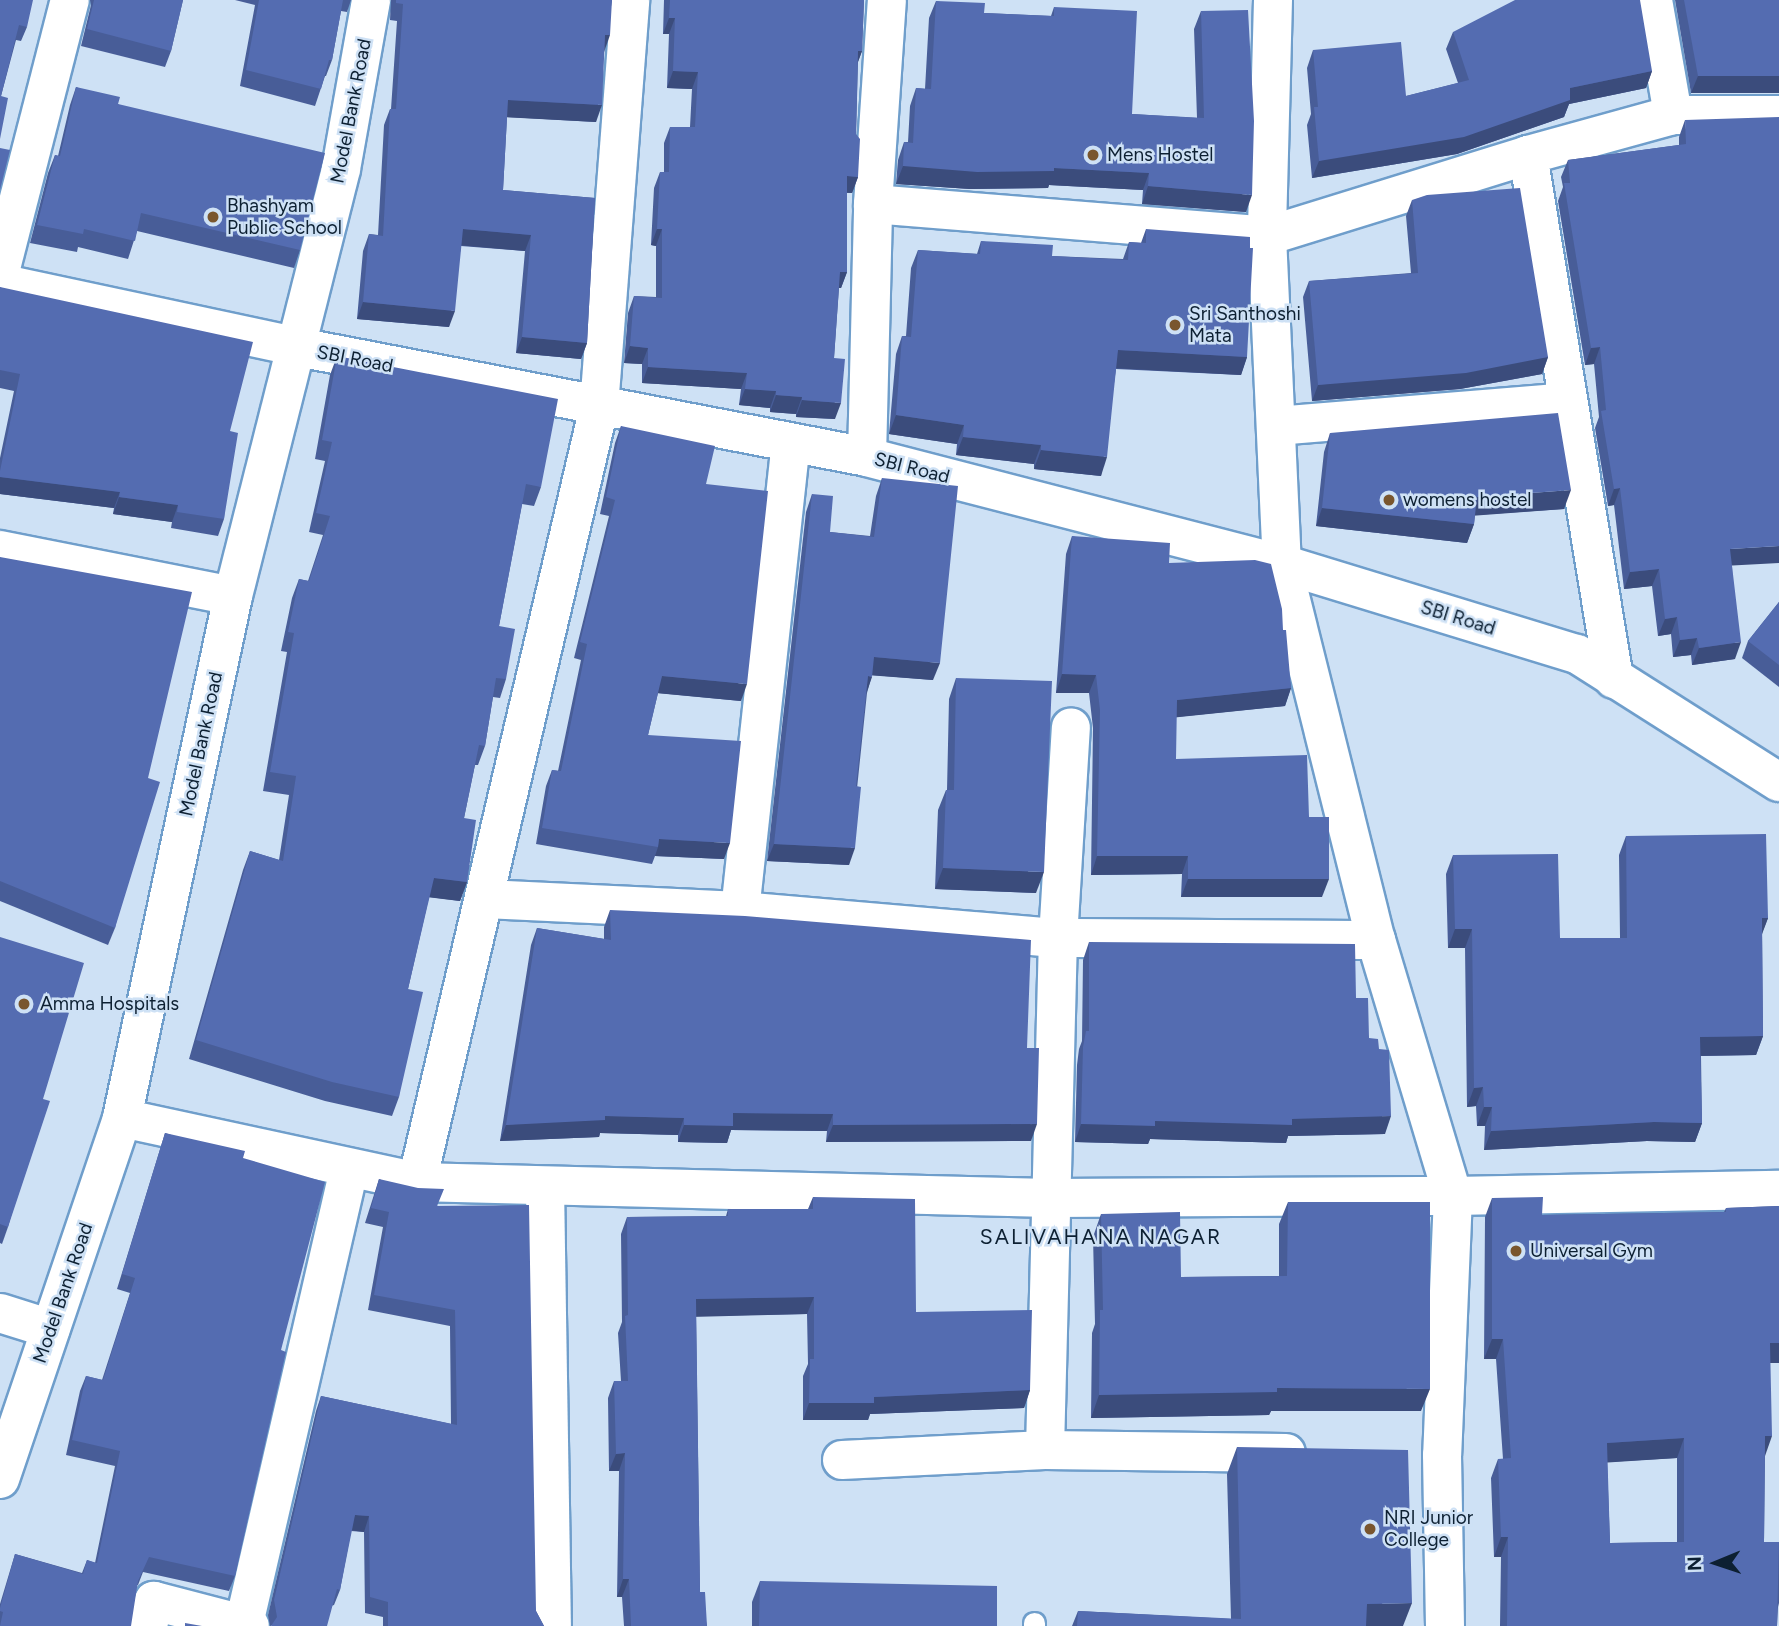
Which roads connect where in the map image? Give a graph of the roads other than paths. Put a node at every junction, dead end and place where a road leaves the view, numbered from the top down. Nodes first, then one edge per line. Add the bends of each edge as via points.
1 (70, 0) edge
2 (371, 0) edge
3 (630, 0) edge
4 (887, 0) edge
5 (1273, 0) edge
6 (1653, 0) edge
7 (1672, 115) junction
8 (1779, 115) edge
9 (1528, 155) junction
10 (873, 204) junction
11 (1267, 236) junction
12 (0, 272) edge
13 (0, 283) edge
14 (298, 347) junction
15 (1566, 402) junction
16 (599, 407) junction
17 (1277, 426) junction
18 (791, 443) junction
19 (867, 457) junction
20 (0, 550) edge
21 (1282, 564) junction
22 (233, 596) junction
23 (1614, 678) junction
24 (1071, 727) dead end
25 (1779, 782) edge
26 (485, 899) junction
27 (740, 911) junction
28 (1058, 938) junction
29 (1376, 940) junction
30 (122, 1118) junction
31 (349, 1169) junction
32 (417, 1182) junction
33 (545, 1186) junction
34 (1779, 1190) edge
35 (1454, 1196) junction
36 (1050, 1198) junction
37 (0, 1313) edge
38 (51, 1329) junction
39 (1045, 1450) junction
40 (1319, 1454) edge
41 (1401, 1455) edge
42 (1442, 1455) junction
43 (842, 1460) dead end
44 (0, 1479) edge
45 (247, 1625) edge
46 (148, 1626) edge
47 (552, 1626) edge
48 (1445, 1626) edge

1 - 12 street
2 - 14 street, Model Bank Road via 341,169
3 - 16 street
4 - 10 street
5 - 11 street
6 - 7 street
7 - 8 street
7 - 9 street
9 - 11 street
9 - 15 street
10 - 11 street
10 - 19 street
11 - 17 street
13 - 14 street, SBI Road
14 - 16 street, SBI Road
14 - 22 street, Model Bank Road
15 - 17 street
15 - 23 street
16 - 18 street, SBI Road
16 - 26 street
17 - 21 street
18 - 19 street, SBI Road
18 - 27 street
19 - 21 street, SBI Road
20 - 22 street
21 - 23 street, SBI Road via 1577,654
21 - 29 street
22 - 30 street, Model Bank Road
23 - 25 street, SBI Road
24 - 28 street
26 - 27 street
26 - 32 street
27 - 28 street
28 - 29 street
28 - 36 street
29 - 35 street
30 - 31 street
30 - 38 street, Model Bank Road
31 - 32 street
31 - 45 street
32 - 33 street
33 - 36 street
33 - 47 street
34 - 35 street
35 - 36 street
35 - 42 street
36 - 39 street
37 - 38 street
38 - 44 street, Model Bank Road
39 - 40 street
39 - 43 street
41 - 42 street
42 - 48 street
45 - 46 street via 154,1601

